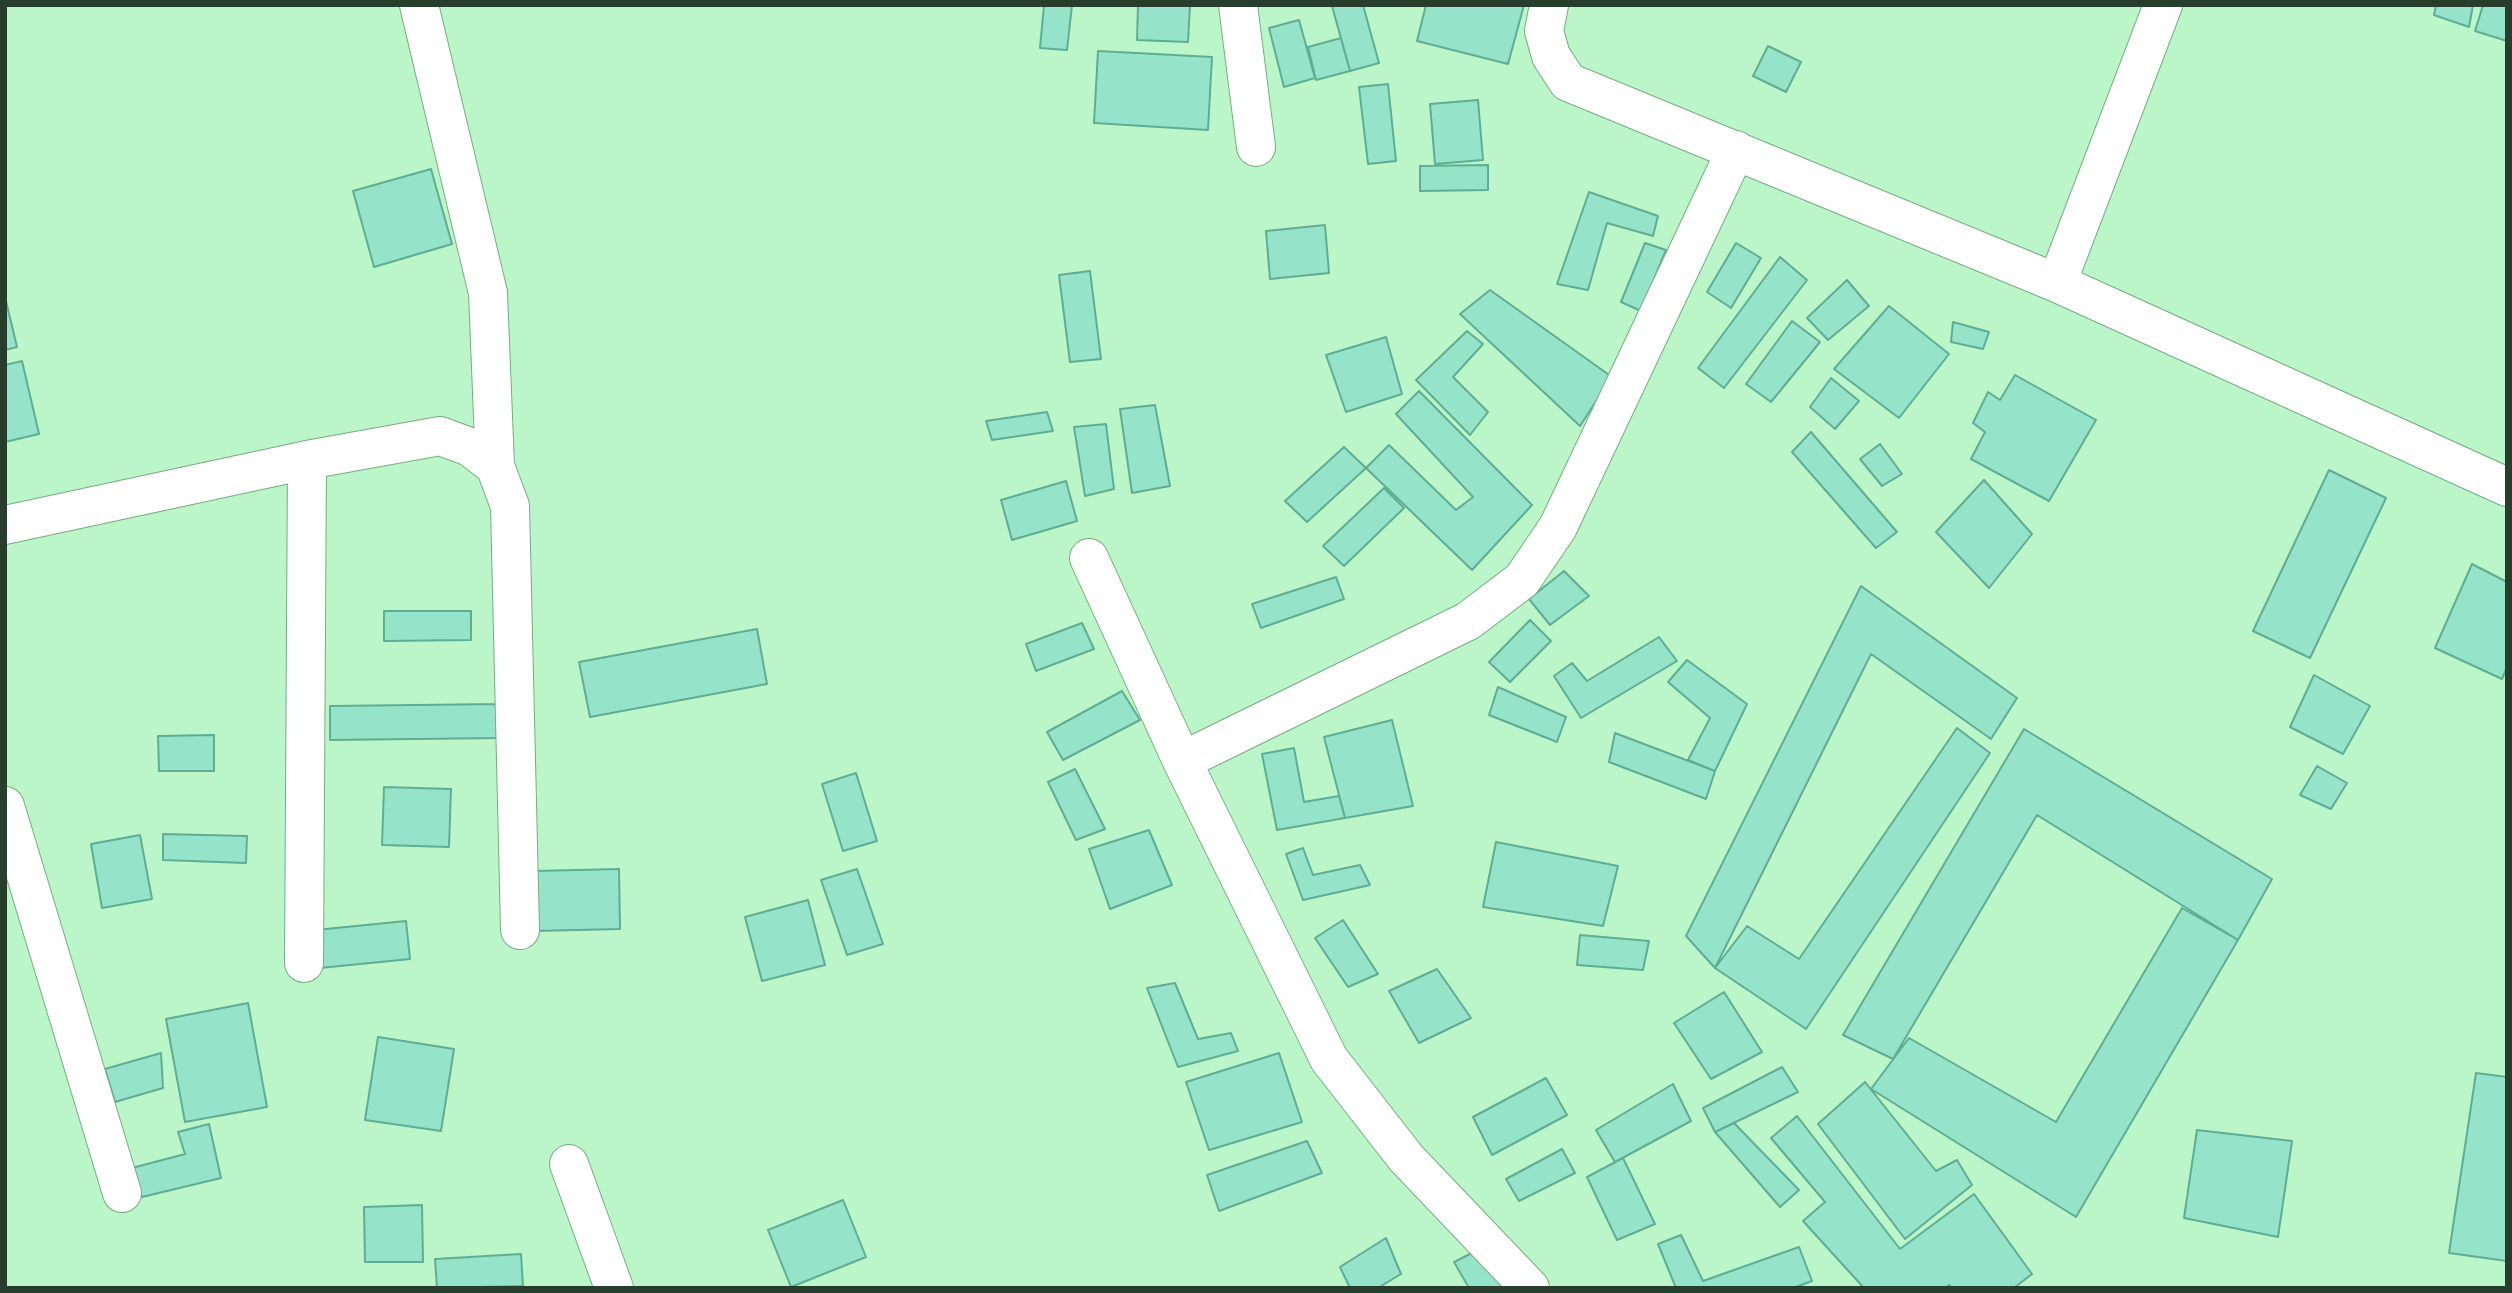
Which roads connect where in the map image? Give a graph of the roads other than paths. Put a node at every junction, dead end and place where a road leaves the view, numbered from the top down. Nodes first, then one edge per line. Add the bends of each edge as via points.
1 (419, 5) edge
2 (1238, 5) edge
3 (1549, 5) edge
4 (2163, 5) edge
5 (1256, 147) dead end
6 (1736, 150) junction
7 (2057, 283) junction
8 (307, 460) junction
9 (495, 466) junction
10 (2507, 487) edge
11 (5, 526) edge
12 (1089, 558) dead end
13 (1182, 761) junction
14 (5, 806) edge
15 (520, 930) dead end
16 (304, 963) dead end
17 (569, 1164) dead end
18 (122, 1193) dead end
19 (614, 1288) edge
20 (1530, 1288) edge

1 - 9 street via 488,293
2 - 5 street
3 - 6 street via 1544,31 1551,56 1568,82
4 - 7 street
6 - 7 street
6 - 13 street via 1558,527 1522,580 1468,621
7 - 10 street
8 - 9 street via 440,436 470,447
8 - 11 street
8 - 16 street
9 - 15 street via 510,506
12 - 13 street
13 - 20 street via 1329,1059 1406,1157
14 - 18 street
17 - 19 street

